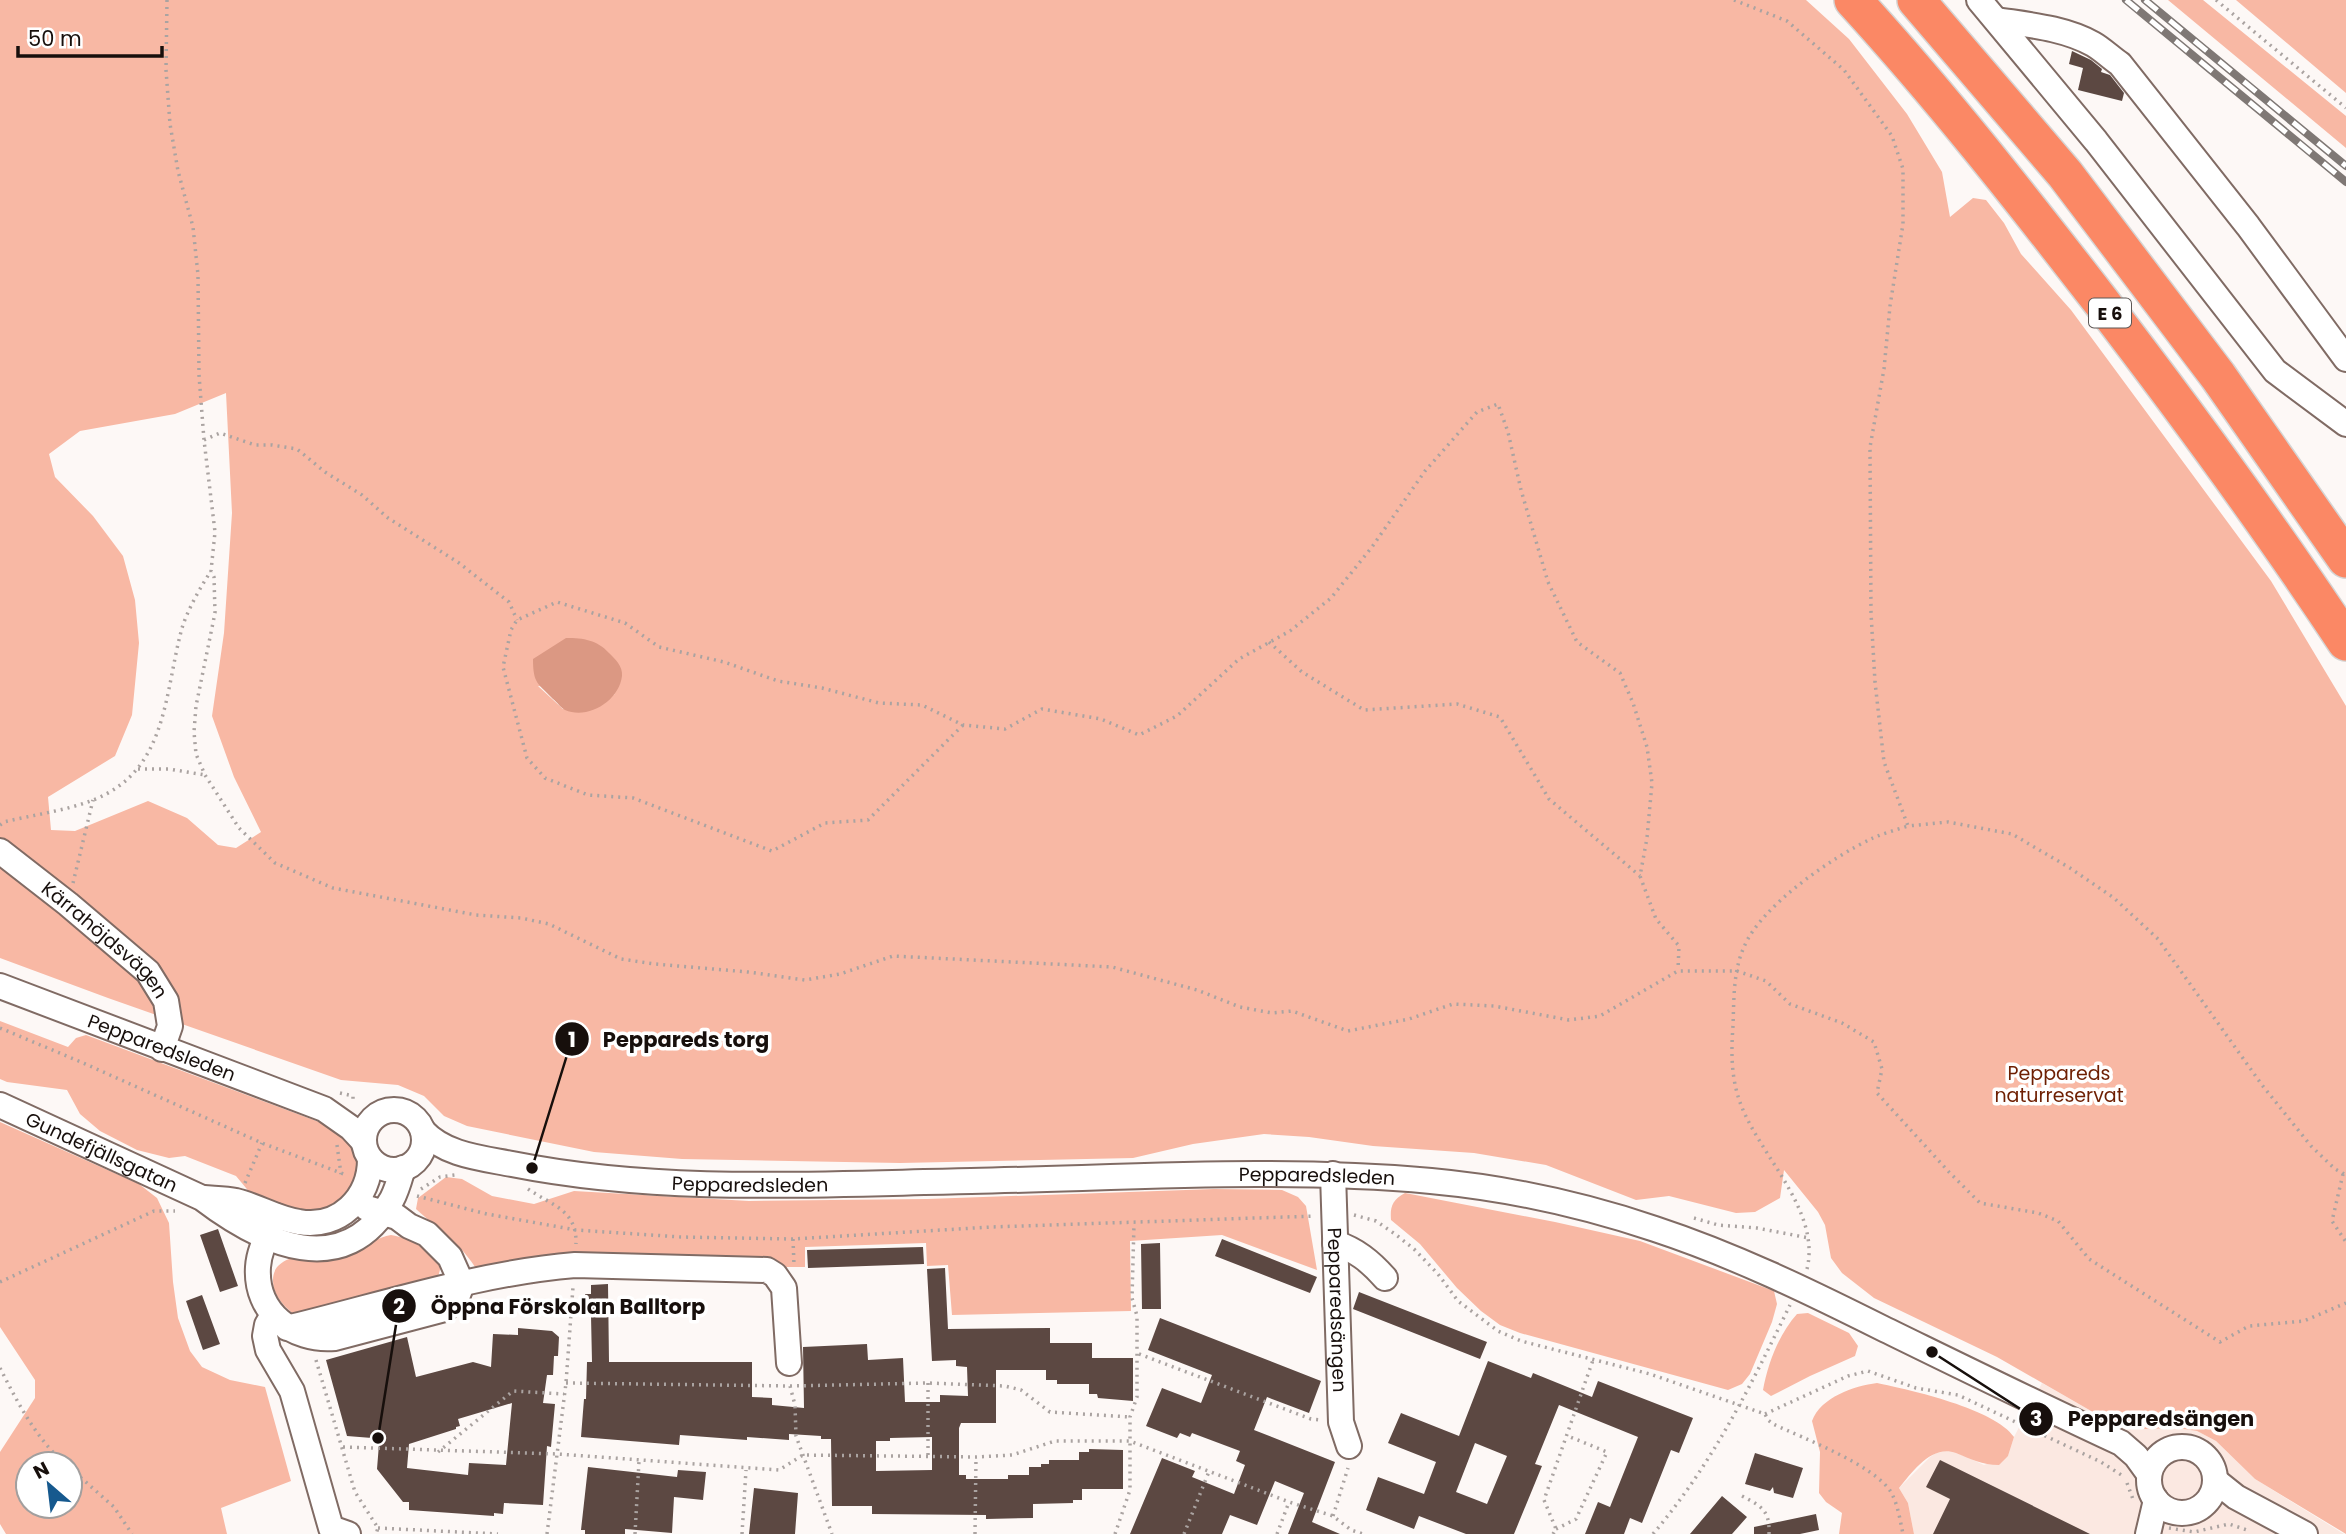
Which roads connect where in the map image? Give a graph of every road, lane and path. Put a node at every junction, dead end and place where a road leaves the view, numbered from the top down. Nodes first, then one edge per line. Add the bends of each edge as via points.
1 (167, 0) edge
2 (1734, 0) edge
3 (1853, 0) edge
4 (1916, 0) edge
5 (1979, 0) edge
6 (2216, 0) edge
7 (1997, 20) junction
8 (2346, 108) edge
9 (2346, 359) edge
10 (2346, 424) edge
11 (204, 440) junction
12 (2346, 559) edge
13 (211, 571) junction
14 (517, 620) junction
15 (1269, 642) junction
16 (2346, 642) edge
17 (963, 725) junction
18 (138, 769) junction
19 (205, 775) junction
20 (93, 800) junction
21 (0, 825) edge
22 (1908, 826) junction
23 (0, 851) edge
24 (1640, 876) junction
25 (68, 904) junction
26 (1678, 971) junction
27 (1737, 971) junction
28 (0, 986) edge
29 (0, 1028) edge
30 (162, 1049) junction
31 (0, 1105) edge
32 (324, 1109) junction
33 (388, 1110) junction
34 (423, 1131) junction
35 (367, 1161) junction
36 (462, 1165) junction
37 (408, 1166) junction
38 (1333, 1174) junction
39 (2345, 1174) edge
40 (526, 1188) dead end
41 (202, 1198) junction
42 (354, 1205) junction
43 (383, 1212) junction
44 (1685, 1215) dead end
45 (1333, 1216) junction
46 (1134, 1224) junction
47 (272, 1227) junction
48 (576, 1230) junction
49 (1808, 1238) junction
50 (2346, 1242) edge
51 (1335, 1243) junction
52 (575, 1265) junction
53 (1806, 1271) dead end
54 (1385, 1278) dead end
55 (0, 1282) edge
56 (462, 1284) junction
57 (1792, 1301) dead end
58 (2346, 1303) edge
59 (280, 1322) junction
60 (315, 1352) dead end
61 (1139, 1353) junction
62 (1593, 1360) junction
63 (0, 1368) edge
64 (790, 1374) junction
65 (566, 1383) junction
66 (928, 1383) junction
67 (564, 1394) junction
68 (1741, 1406) junction
69 (1765, 1414) junction
70 (1130, 1417) junction
71 (1341, 1422) junction
72 (1567, 1435) junction
73 (1130, 1441) junction
74 (2121, 1443) junction
75 (1349, 1446) joint
76 (343, 1447) junction
77 (2169, 1449) junction
78 (49, 1450) edge
79 (438, 1452) junction
80 (558, 1454) junction
81 (803, 1455) junction
82 (928, 1457) junction
83 (976, 1457) junction
84 (639, 1461) junction
85 (746, 1469) junction
86 (1210, 1469) junction
87 (2149, 1474) junction
88 (84, 1480) edge
89 (2216, 1481) junction
90 (1742, 1496) dead end
91 (1289, 1502) junction
92 (1333, 1516) junction
93 (2168, 1520) edge
94 (2264, 1526) edge
95 (378, 1528) junction
96 (1556, 1528) junction
97 (1350, 1532) edge
98 (132, 1534) edge
99 (348, 1534) edge
100 (376, 1534) edge
101 (498, 1534) edge
102 (547, 1534) edge
103 (635, 1534) edge
104 (742, 1534) edge
105 (832, 1534) edge
106 (975, 1534) edge
107 (1115, 1534) edge
108 (1184, 1534) edge
109 (1276, 1534) edge
110 (1363, 1534) edge
111 (1553, 1534) edge
112 (1653, 1534) edge
113 (1769, 1534) edge
114 (1903, 1534) edge
115 (2305, 1534) edge

1 - 11 path via 170,124 198,275
2 - 22 path via 1787,21 1844,70 1892,136 1903,169 1903,225 1870,447 1871,613 1884,762
3 - 16 highway, E 6 via 2042,225 2180,404
4 - 12 highway, E 6 via 2064,174 2218,376
5 - 7 street
6 - 8 path
7 - 9 street via 2036,25 2080,39 2120,64
7 - 10 street via 2275,372
11 - 13 path via 215,532
11 - 14 path via 220,433 255,445 297,449 388,518 459,563 509,602
13 - 18 path via 183,625 162,723
13 - 19 path via 215,613 194,732 196,754
14 - 17 path via 558,601 625,623 659,647 778,681 879,703 922,705
14 - 17 path via 503,667 527,758 545,778 588,796 633,798 772,851 825,823 868,820
15 - 17 path via 1239,659 1177,716 1139,736 1101,719 1042,709 1005,729
15 - 24 path via 1303,671 1364,710 1457,704 1500,717 1549,799
15 - 24 path via 1331,598 1425,471 1478,412 1498,404 1548,582 1577,642 1620,673 1647,747 1652,783
18 - 19 path
18 - 20 path
19 - 26 path via 239,828 275,863 333,888 549,924 621,958 655,964 805,980 840,975 893,956 1112,967 1240,1007 1272,1013 1292,1011 1348,1031 1409,1019 1453,1004 1494,1006 1569,1020 1600,1016
20 - 21 path
20 - 25 path
22 - 27 path via 1873,838 1820,870 1768,911 1743,947
22 - 39 path via 1948,822 2012,834 2114,898 2158,939 2311,1146
23 - 25 street, Kärrahöjdsvägen
24 - 26 path via 1656,919 1679,946
25 - 30 street, Kärrahöjdsvägen via 148,972 166,1001 170,1026
26 - 27 path
27 - 49 path via 1732,1076 1758,1141 1805,1219
27 - 58 path via 1766,981 1790,1004 1842,1023 1874,1042 1882,1069 1877,1093 1980,1203 2058,1221 2089,1259 2220,1342 2249,1326 2304,1321
28 - 30 street, Pepparedsleden
29 - 35 path via 262,1143
30 - 32 street, Pepparedsleden
31 - 41 street, Gundefjällsgatan
32 - 33 street, Pepparedsleden
32 - 35 street, Pepparedsleden via 351,1128
33 - 34 street via 412,1115
33 - 35 street via 366,1128
34 - 36 street, Pepparedsleden
34 - 37 street via 423,1149
35 - 37 street via 385,1169
35 - 42 street
36 - 37 street, Pepparedsleden
36 - 38 street, Pepparedsleden via 687,1184
36 - 48 path via 414,1195
37 - 43 street, Gundefjällsgatan
38 - 45 street, Pepparedsängen
38 - 74 street, Pepparedsleden via 1481,1187 1651,1227 1807,1290
39 - 50 path via 2332,1221
40 - 48 path via 569,1215
41 - 47 street, Gundefjällsgatan via 229,1218
41 - 55 path via 180,1210 154,1211 132,1220
42 - 43 street
42 - 47 street, Gundefjällsgatan via 341,1215 313,1223
43 - 47 street, Gundefjällsgatan via 356,1238 322,1249 298,1248
43 - 56 street via 440,1245
44 - 49 path via 1718,1225
45 - 46 path
45 - 51 street, Pepparedsängen
45 - 62 path via 1358,1215 1395,1234 1438,1274 1458,1301 1498,1331
46 - 48 path via 793,1239
46 - 61 path via 1132,1298
47 - 59 street via 261,1250 258,1282 261,1296
48 - 52 path
49 - 53 path
51 - 54 street via 1363,1256
51 - 71 street, Pepparedsängen
52 - 56 street
52 - 64 street via 767,1270 783,1288
52 - 65 path
56 - 59 street via 456,1300 445,1309 335,1338 309,1337
57 - 68 path
59 - 99 street via 267,1325 268,1350 292,1391 331,1528
60 - 76 path
61 - 70 path via 1138,1397
61 - 71 path via 1311,1419
62 - 68 path via 1650,1374
62 - 72 path
63 - 78 path via 26,1419
64 - 65 path
64 - 66 path
64 - 81 path via 796,1436
65 - 67 path
66 - 70 path via 1006,1386 1021,1390 1050,1412
66 - 82 path
67 - 79 path via 513,1391
67 - 80 path
68 - 69 path
68 - 112 path
69 - 93 path via 1868,1371 1916,1388 1958,1395 2114,1469 2129,1485 2138,1512
69 - 114 path via 1773,1424 1872,1472 1890,1490
70 - 73 path
71 - 75 street, Pepparedsängen
72 - 96 path via 1544,1500
72 - 96 path via 1606,1452 1576,1519
73 - 83 path via 1055,1441 1012,1455
73 - 86 path
73 - 107 path via 1130,1490
74 - 77 street, Pepparedsleden
74 - 87 street, Pepparedsleden
75 - 92 path via 1350,1462
76 - 79 path
76 - 95 path via 355,1492
77 - 87 street via 2156,1459
77 - 89 street, Pepparedsleden via 2189,1447 2201,1452 2211,1462
79 - 80 path
80 - 84 path
80 - 102 path
81 - 82 path
81 - 85 path via 779,1470
81 - 105 path
82 - 83 path
83 - 106 path
84 - 85 path
84 - 103 path
85 - 104 path
86 - 91 path
86 - 108 path
87 - 93 street, Pepparedsleden via 2150,1488
88 - 98 path via 114,1507
89 - 93 street via 2211,1497
89 - 94 street, Pepparedsleden
90 - 113 path via 1763,1507
91 - 92 path
91 - 109 path
92 - 97 path
93 - 94 path via 2194,1532 2229,1524
93 - 94 street, Pepparedsleden via 2220,1508
94 - 115 street, Pepparedsleden
95 - 100 path
95 - 101 path
96 - 111 path
97 - 110 path

